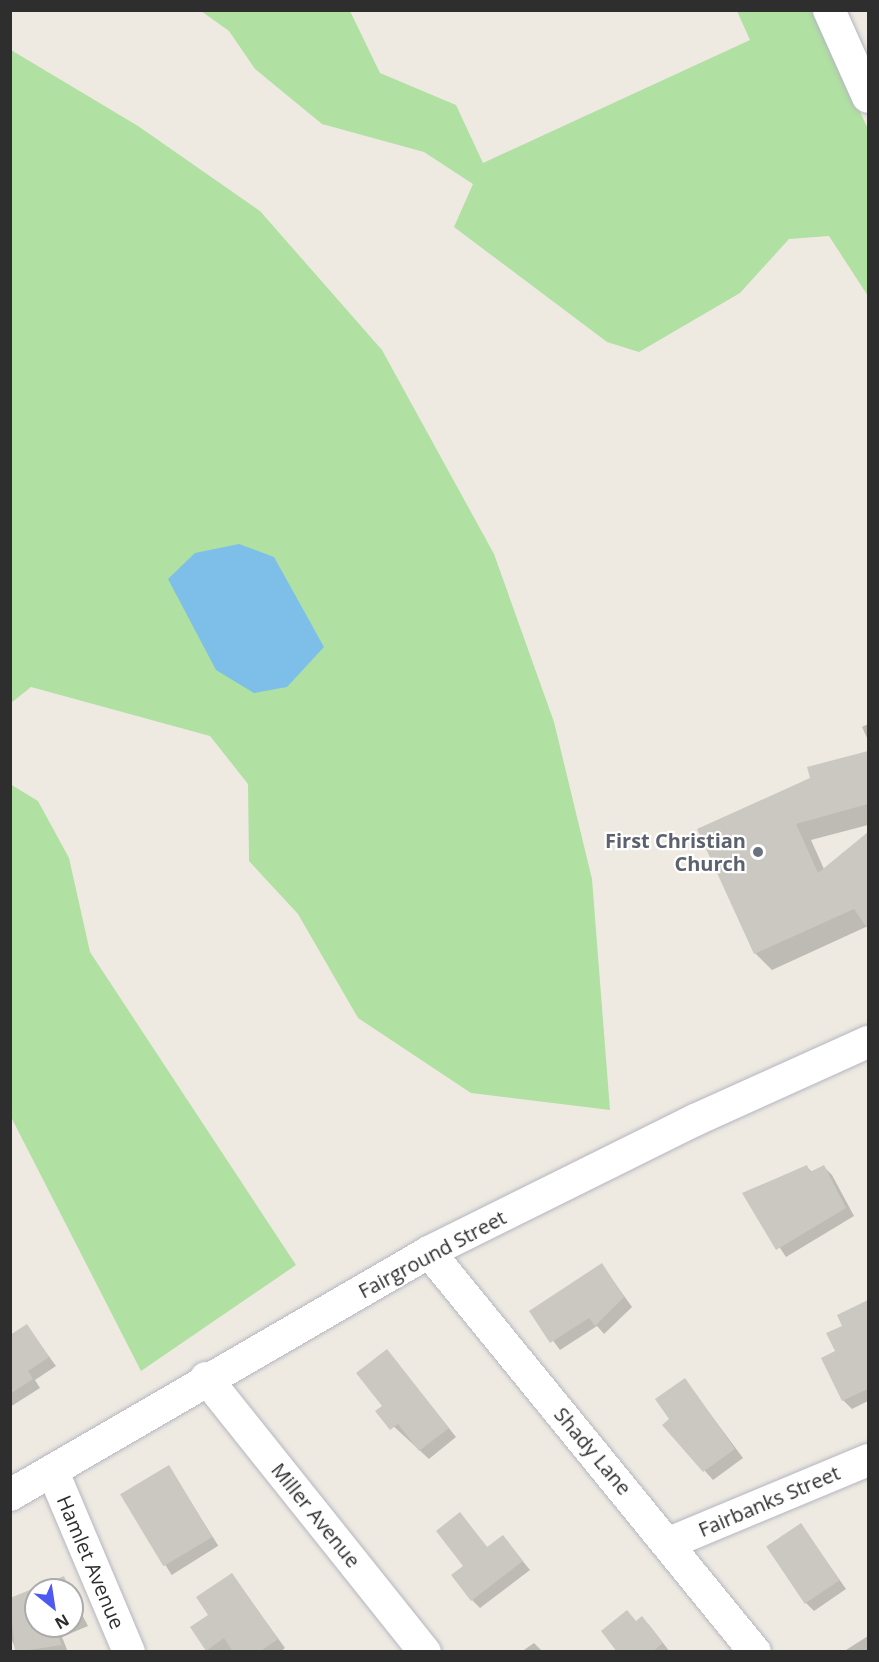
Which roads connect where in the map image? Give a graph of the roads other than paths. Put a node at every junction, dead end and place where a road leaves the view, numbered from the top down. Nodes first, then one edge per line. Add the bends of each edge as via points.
1 (829, 10) edge
2 (868, 97) edge
3 (868, 1042) edge
4 (429, 1252) junction
5 (206, 1378) junction
6 (868, 1460) edge
7 (53, 1472) junction
8 (10, 1495) edge
9 (669, 1543) junction
10 (129, 1652) edge
11 (425, 1652) edge
12 (755, 1652) edge

1 - 2 street
3 - 4 street, Fairground Street via 695,1120
4 - 5 street, Fairground Street
4 - 9 street, Shady Lane
5 - 7 street, Fairground Street
5 - 11 street, Miller Avenue
6 - 9 street, Fairbanks Street
7 - 8 street, Fairground Street
7 - 10 street, Hamlet Avenue
9 - 12 street, Shady Lane

